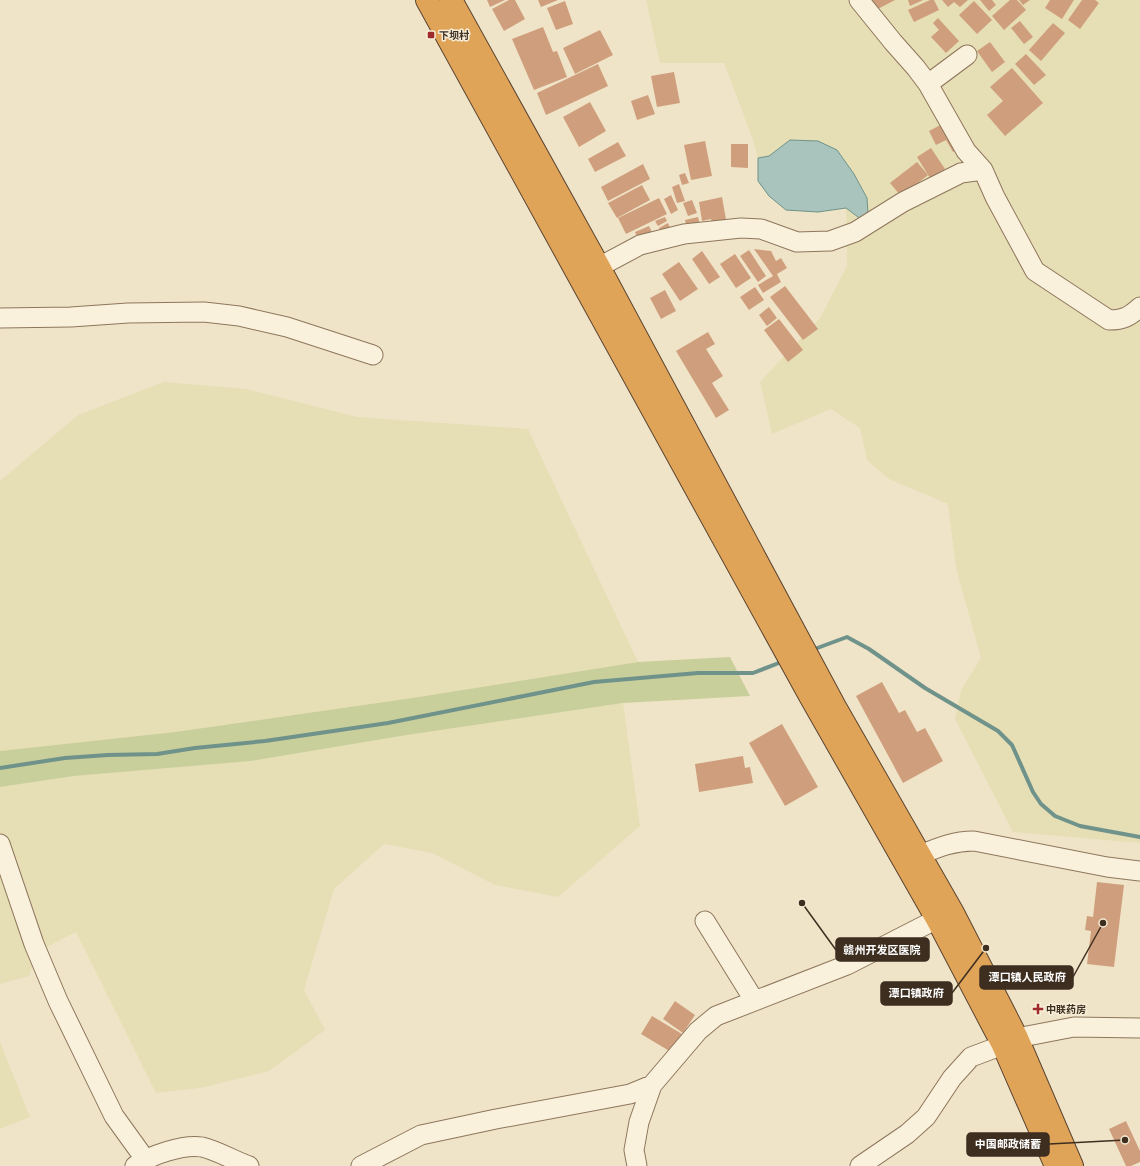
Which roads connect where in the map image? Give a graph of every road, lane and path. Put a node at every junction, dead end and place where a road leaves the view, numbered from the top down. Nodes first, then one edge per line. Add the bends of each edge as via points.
1 (427, 0) edge
2 (451, 0) edge
3 (859, 0) edge
4 (967, 55) dead end
5 (928, 84) junction
6 (983, 170) junction
7 (599, 267) junction
8 (581, 280) junction
9 (1140, 307) edge
10 (0, 318) edge
11 (373, 355) dead end
12 (778, 620) junction
13 (828, 711) junction
14 (0, 844) edge
15 (920, 855) junction
16 (1140, 871) edge
17 (937, 919) junction
18 (705, 921) dead end
19 (754, 1000) junction
20 (1140, 1028) edge
21 (1010, 1041) junction
22 (652, 1085) junction
23 (140, 1163) edge
24 (248, 1166) edge
25 (361, 1166) edge
26 (637, 1166) edge
27 (860, 1166) edge
28 (1056, 1166) edge
29 (1072, 1166) edge

1 - 8 highway
2 - 7 highway
3 - 5 street
4 - 5 street
5 - 6 street via 966,151
6 - 7 street via 961,173 903,202 855,232 830,241 797,242 761,229 709,231 684,234 640,245
6 - 9 street via 1035,271 1109,320 1122,320
7 - 8 street
7 - 12 highway
8 - 12 highway
10 - 11 street via 204,312 239,316 287,328
12 - 13 highway
13 - 15 highway
13 - 17 highway
14 - 23 street via 34,944 58,1000 114,1116
15 - 16 street via 951,843 974,841
15 - 21 highway via 953,913
17 - 19 street via 847,965
17 - 21 highway
18 - 19 street
19 - 22 street via 716,1016 698,1031
20 - 21 street via 1074,1027
21 - 27 street via 971,1057 952,1078 926,1117 907,1134
21 - 28 highway
21 - 29 highway
22 - 25 street via 630,1094 421,1135
22 - 26 street via 639,1122 634,1150
23 - 24 street via 175,1150 202,1147

